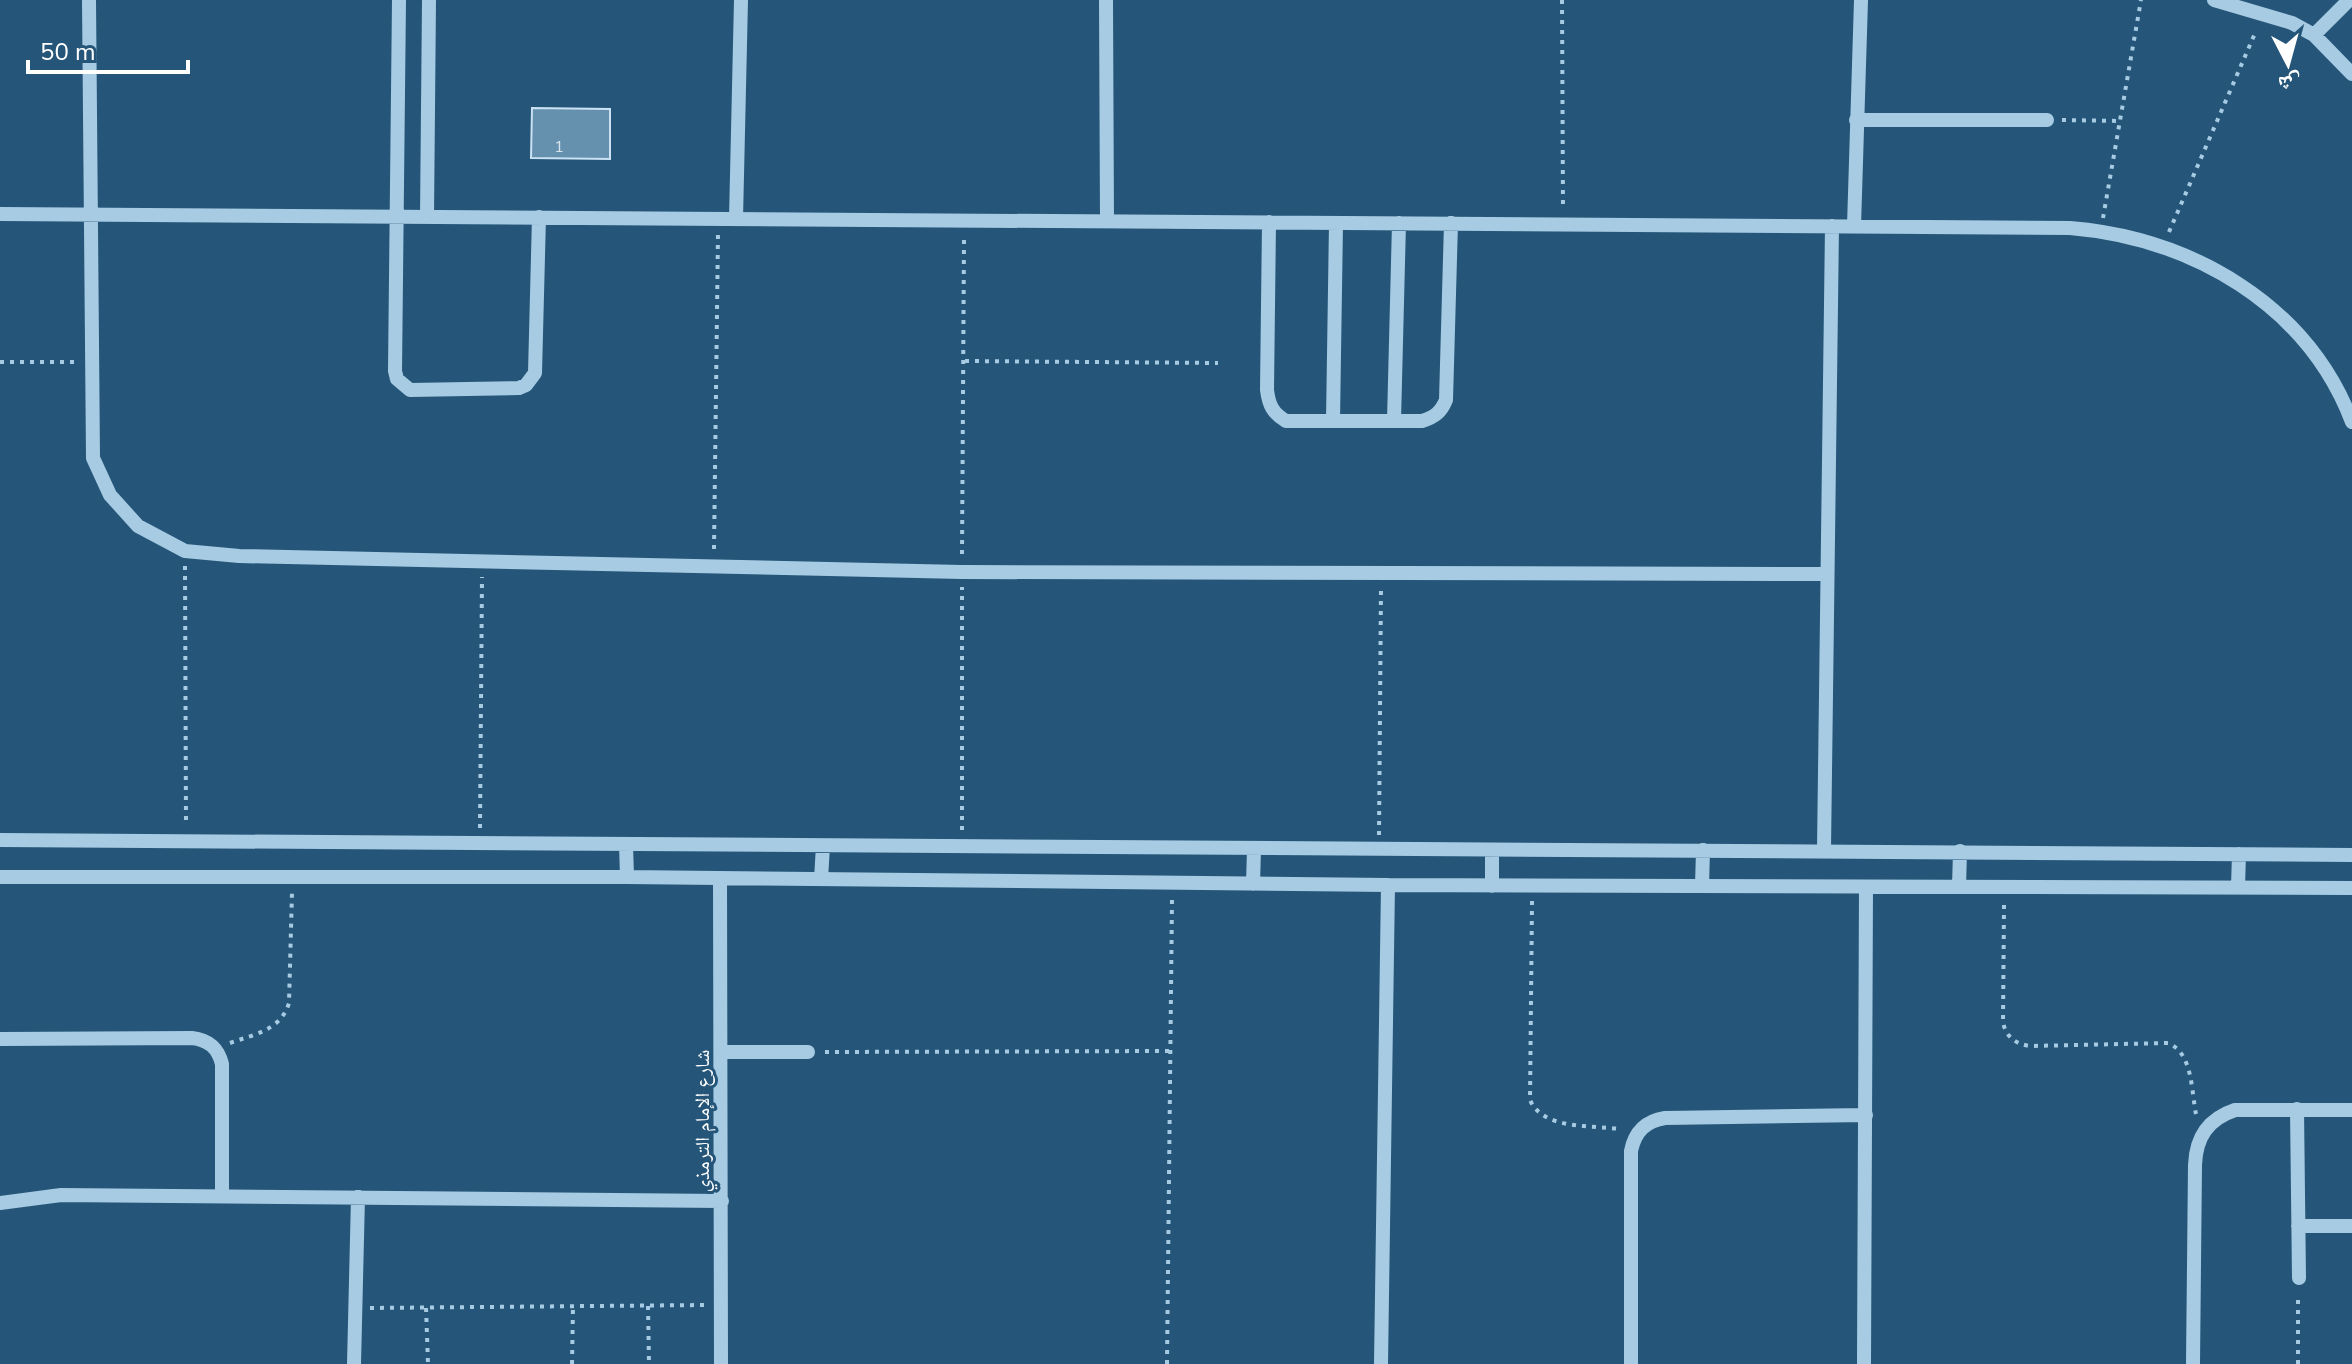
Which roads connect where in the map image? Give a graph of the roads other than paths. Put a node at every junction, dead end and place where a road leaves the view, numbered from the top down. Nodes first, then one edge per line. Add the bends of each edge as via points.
1 (89, 0) edge
2 (399, 0) edge
3 (429, 0) edge
4 (741, 0) edge
5 (1106, 0) edge
6 (1861, 0) edge
7 (2214, 0) edge
8 (2349, 0) edge
9 (2314, 35) junction
10 (2352, 74) edge
11 (1856, 120) junction
12 (2047, 120) road end
13 (0, 214) edge
14 (89, 214) junction
15 (398, 216) junction
16 (427, 217) junction
17 (539, 217) junction
18 (736, 219) junction
19 (1107, 221) junction
20 (1269, 222) junction
21 (1336, 223) junction
22 (1399, 223) junction
23 (1451, 223) junction
24 (1832, 226) junction
25 (1854, 226) junction
26 (1333, 421) junction
27 (1394, 421) junction
28 (2352, 422) edge
29 (1826, 574) junction
30 (0, 830) edge
31 (0, 840) edge
32 (18, 840) junction
33 (626, 844) junction
34 (823, 846) junction
35 (1254, 849) junction
36 (1492, 850) junction
37 (1703, 850) junction
38 (1824, 850) junction
39 (1960, 851) junction
40 (2239, 854) junction
41 (2352, 855) edge
42 (0, 877) edge
43 (627, 877) junction
44 (720, 878) junction
45 (821, 879) junction
46 (1253, 884) junction
47 (1388, 885) junction
48 (1492, 886) junction
49 (1702, 886) junction
50 (1866, 887) junction
51 (1959, 887) junction
52 (2238, 887) junction
53 (2352, 888) edge
54 (0, 1039) edge
55 (722, 1052) junction
56 (808, 1052) road end
57 (2297, 1109) junction
58 (2352, 1110) edge
59 (1866, 1115) junction
60 (222, 1196) junction
61 (358, 1197) junction
62 (722, 1201) junction
63 (0, 1203) edge
64 (2298, 1226) junction
65 (2352, 1226) edge
66 (2299, 1278) road end
67 (354, 1364) edge
68 (721, 1364) edge
69 (1381, 1364) edge
70 (1631, 1364) edge
71 (1864, 1364) edge
72 (2193, 1364) edge

1 - 14 street
2 - 15 street
3 - 16 street
4 - 18 street
5 - 19 street
6 - 11 street
7 - 9 street via 2292,23
8 - 9 street
9 - 10 street
11 - 12 street
11 - 25 street
13 - 14 street
14 - 15 street
14 - 29 street via 93,458 110,495 138,526 185,551 962,572
15 - 16 street
15 - 17 street via 395,371 403,386 419,390 519,388 532,380
16 - 17 street
17 - 18 street
18 - 19 street
19 - 20 street
20 - 21 street
20 - 26 street via 1268,403 1286,421
21 - 22 street
21 - 26 street
22 - 23 street
22 - 27 street
23 - 24 street
23 - 27 street via 1446,400 1433,418
24 - 25 street
24 - 29 street
25 - 28 street via 2070,228 2164,245 2203,262 2274,310 2328,375
26 - 27 street
29 - 38 street
30 - 32 street
31 - 32 street
32 - 33 street
33 - 34 street
33 - 43 street
34 - 35 street
34 - 45 street
35 - 36 street
35 - 46 street
36 - 37 street
36 - 48 street
37 - 38 street
37 - 49 street
38 - 39 street
39 - 40 street
39 - 51 street
40 - 41 street
40 - 52 street
42 - 43 street
43 - 44 street
44 - 45 street
44 - 55 street, شارع الإمام الترمذي
45 - 46 street
46 - 47 street
47 - 48 street
47 - 69 street
48 - 49 street
49 - 50 street
50 - 51 street
50 - 59 street
51 - 52 street
52 - 53 street
54 - 60 street via 192,1038 215,1048 222,1064
55 - 56 street
55 - 62 street, شارع الإمام الترمذي
57 - 58 street
57 - 64 street
57 - 72 street via 2235,1110 2221,1115 2200,1136 2195,1165
59 - 70 street via 1665,1118 1638,1131 1631,1151
59 - 71 street
60 - 61 street
60 - 63 street via 61,1195
61 - 62 street
61 - 67 street
62 - 68 street, شارع الإمام الترمذي
64 - 65 street
64 - 66 street

